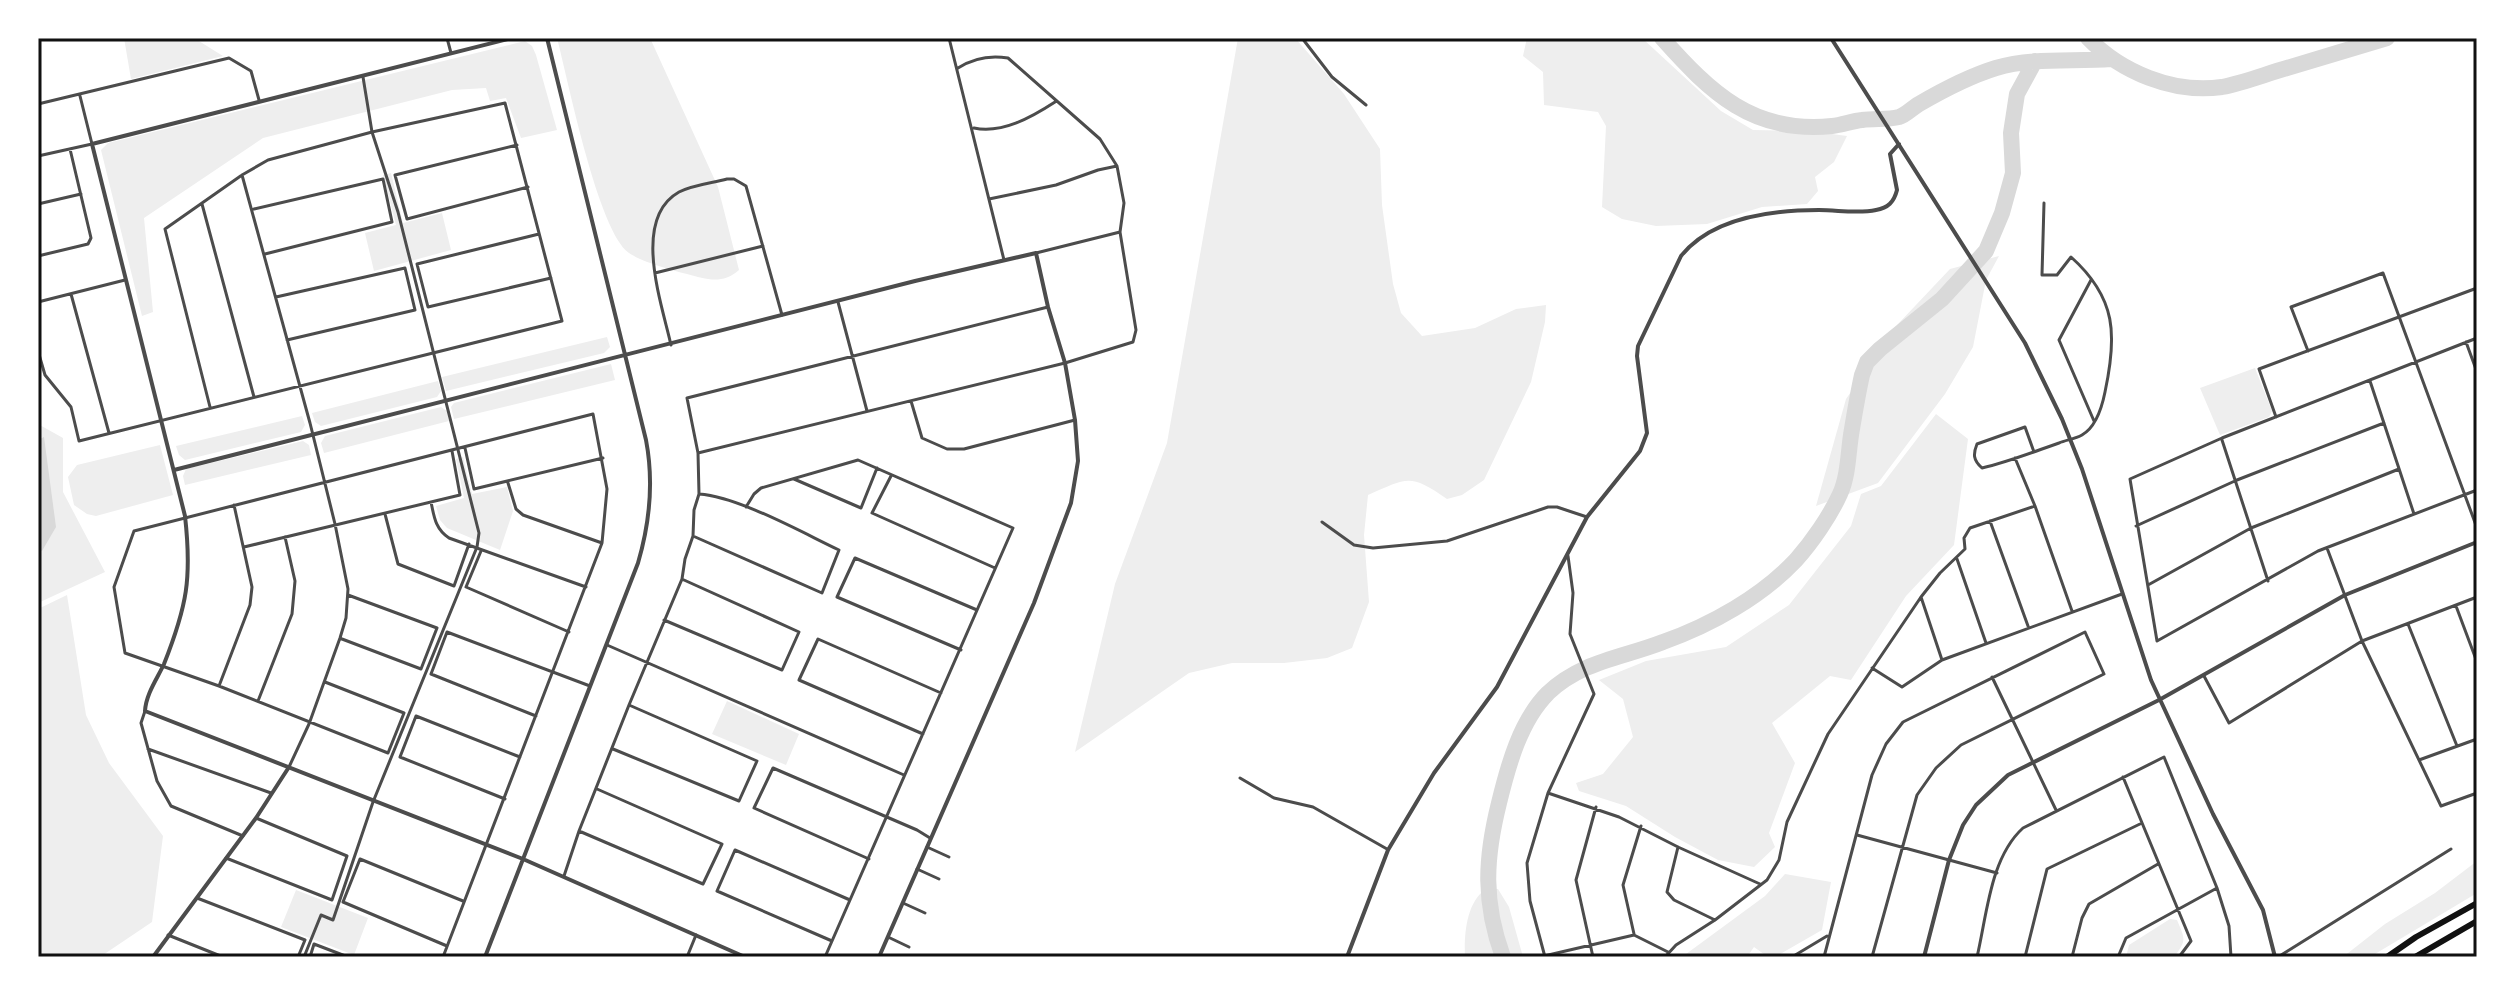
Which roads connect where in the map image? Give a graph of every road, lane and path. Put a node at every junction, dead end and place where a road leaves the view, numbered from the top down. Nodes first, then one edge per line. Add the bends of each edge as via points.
1 (447, 38) edge
2 (512, 38) edge
3 (547, 38) edge
4 (949, 38) edge
5 (1302, 38) edge
6 (1831, 38) edge
7 (495, 40) edge
8 (451, 53) junction
9 (958, 68) junction
10 (363, 75) junction
11 (79, 95) junction
12 (259, 102) junction
13 (1055, 102) junction
14 (38, 104) edge
15 (1366, 105) dead end
16 (972, 128) junction
17 (372, 132) junction
18 (1897, 142) junction
19 (92, 144) junction
20 (517, 144) junction
21 (70, 149) junction
22 (38, 156) edge
23 (1117, 166) junction
24 (242, 175) junction
25 (528, 187) junction
26 (81, 194) junction
27 (989, 199) junction
28 (202, 202) junction
29 (2044, 203) dead end
30 (38, 204) edge
31 (252, 209) junction
32 (1120, 232) junction
33 (540, 234) junction
34 (763, 246) junction
35 (1036, 253) junction
36 (265, 254) junction
37 (38, 256) edge
38 (1004, 260) junction
39 (655, 273) junction
40 (551, 278) junction
41 (125, 280) junction
42 (2091, 280) junction
43 (2477, 288) edge
44 (71, 294) junction
45 (276, 297) junction
46 (38, 302) edge
47 (838, 302) junction
48 (1048, 307) junction
49 (783, 316) junction
50 (2399, 316) junction
51 (2477, 338) edge
52 (287, 340) junction
53 (2466, 342) junction
54 (671, 345) junction
55 (38, 351) edge
56 (2308, 351) junction
57 (433, 353) junction
58 (626, 355) junction
59 (854, 357) junction
60 (2416, 362) junction
61 (1065, 363) junction
62 (2477, 372) edge
63 (2370, 380) junction
64 (299, 386) junction
65 (254, 397) junction
66 (445, 400) junction
67 (911, 401) junction
68 (210, 407) junction
69 (867, 411) junction
70 (2276, 417) junction
71 (160, 420) junction
72 (1075, 420) junction
73 (2094, 421) junction
74 (2384, 423) junction
75 (109, 433) junction
76 (313, 435) junction
77 (2222, 438) junction
78 (2070, 439) junction
79 (465, 448) junction
80 (458, 449) junction
81 (452, 451) junction
82 (2034, 452) junction
83 (698, 453) junction
84 (603, 458) junction
85 (2015, 458) junction
86 (877, 468) junction
87 (2399, 469) junction
88 (173, 470) junction
89 (892, 476) junction
90 (792, 478) junction
91 (2237, 480) junction
92 (324, 482) junction
93 (508, 483) junction
94 (2477, 490) edge
95 (699, 494) junction
96 (2464, 494) junction
97 (431, 502) junction
98 (234, 505) junction
99 (2035, 506) junction
100 (746, 507) junction
101 (385, 514) junction
102 (2414, 514) junction
103 (185, 516) junction
104 (1587, 517) junction
105 (1990, 521) junction
106 (1322, 522) dead end
107 (335, 524) junction
108 (2136, 526) junction
109 (2251, 528) junction
110 (2477, 528) edge
111 (693, 536) junction
112 (285, 537) junction
113 (2477, 542) edge
114 (602, 543) junction
115 (469, 544) junction
116 (244, 547) junction
117 (480, 548) junction
118 (2327, 548) junction
119 (1568, 552) junction
120 (1957, 559) junction
121 (995, 568) junction
122 (682, 579) junction
123 (2268, 581) junction
124 (2148, 585) junction
125 (586, 587) junction
126 (2122, 594) junction
127 (348, 595) junction
128 (2345, 595) junction
129 (1921, 597) junction
130 (2477, 597) edge
131 (2456, 605) junction
132 (977, 610) junction
133 (2072, 611) junction
134 (664, 620) junction
135 (2408, 624) junction
136 (2028, 627) junction
137 (569, 632) junction
138 (340, 638) junction
139 (2362, 641) junction
140 (1986, 644) junction
141 (607, 645) junction
142 (961, 650) junction
143 (1942, 660) junction
144 (2477, 662) edge
145 (648, 663) junction
146 (163, 666) junction
147 (1872, 668) junction
148 (554, 671) junction
149 (2204, 675) junction
150 (1992, 677) junction
151 (325, 682) junction
152 (219, 686) junction
153 (590, 686) junction
154 (941, 693) junction
155 (2159, 700) junction
156 (257, 702) junction
157 (629, 705) junction
158 (145, 711) junction
159 (536, 716) junction
160 (2011, 720) junction
161 (309, 724) junction
162 (923, 734) junction
163 (2477, 739) edge
164 (2457, 746) junction
165 (612, 748) junction
166 (148, 749) junction
167 (520, 757) junction
168 (2419, 760) junction
169 (2032, 763) junction
170 (289, 767) junction
171 (905, 775) junction
172 (2123, 777) junction
173 (1240, 778) dead end
174 (597, 789) junction
175 (271, 793) junction
176 (1548, 793) junction
177 (2477, 793) edge
178 (505, 799) junction
179 (373, 802) junction
180 (1596, 807) junction
181 (2057, 811) junction
182 (887, 817) junction
183 (256, 818) junction
184 (2142, 823) junction
185 (1641, 826) junction
186 (579, 831) junction
187 (1856, 835) junction
188 (243, 836) junction
189 (930, 838) junction
190 (487, 846) junction
191 (926, 847) junction
192 (1678, 847) junction
193 (1902, 847) junction
194 (2451, 849) dead end
195 (1388, 850) junction
196 (949, 857) dead end
197 (226, 858) junction
198 (523, 859) junction
199 (869, 859) junction
200 (1949, 860) junction
201 (2159, 863) junction
202 (917, 869) junction
203 (1997, 873) junction
204 (564, 876) junction
205 (939, 879) dead end
206 (1760, 884) junction
207 (2217, 888) junction
208 (197, 898) junction
209 (463, 901) junction
210 (850, 901) junction
211 (902, 903) junction
212 (2477, 903) edge
213 (2179, 908) junction
214 (925, 913) dead end
215 (1715, 920) junction
216 (2477, 921) edge
217 (168, 935) junction
218 (696, 935) junction
219 (1634, 935) junction
220 (1829, 935) junction
221 (888, 937) junction
222 (832, 941) junction
223 (1590, 945) junction
224 (447, 946) junction
225 (909, 947) dead end
226 (1668, 952) junction
227 (1544, 956) edge
228 (153, 957) edge
229 (223, 957) edge
230 (298, 957) edge
231 (307, 957) edge
232 (348, 957) edge
233 (443, 957) edge
234 (485, 957) edge
235 (687, 957) edge
236 (745, 957) edge
237 (825, 957) edge
238 (879, 957) edge
239 (1347, 957) edge
240 (1593, 957) edge
241 (1665, 957) edge
242 (1792, 957) edge
243 (1824, 957) edge
244 (1872, 957) edge
245 (1924, 957) edge
246 (1977, 957) edge
247 (2025, 957) edge
248 (2072, 957) edge
249 (2118, 957) edge
250 (2179, 957) edge
251 (2231, 957) edge
252 (2277, 957) edge
253 (2387, 957) edge
254 (2415, 957) edge

1 - 8 street
2 - 7 street
3 - 58 street
4 - 9 street
5 - 15 street via 1332,77
6 - 18 street
7 - 8 street
8 - 10 street
9 - 13 street via 969,61 1008,58
9 - 16 street
10 - 12 street
10 - 17 street
11 - 12 street via 229,58 251,71
11 - 14 street
11 - 19 street
12 - 19 street
13 - 16 street via 999,128
13 - 23 street via 1106,146
16 - 27 street
17 - 20 street via 505,103
17 - 24 street via 268,160
17 - 57 street
18 - 78 street via 2025,343
18 - 104 street via 1890,154 1897,190 1889,205 1873,211 1800,210 1754,216 1691,243 1638,346 1644,441
19 - 21 street
19 - 41 street
20 - 25 street
20 - 25 street via 395,175 407,219
21 - 22 street
21 - 26 street
23 - 27 street
23 - 32 street via 1124,203
24 - 28 street
24 - 31 street
25 - 33 street
26 - 30 street
26 - 37 street via 88,244
27 - 38 street
28 - 65 street
28 - 68 street via 165,229
29 - 42 street via 2042,275 2057,275 2071,257
31 - 36 street
31 - 36 street via 383,179 392,222
32 - 35 street
32 - 61 street via 1135,319 1133,342
33 - 40 street
33 - 40 street via 417,264 428,307
34 - 39 street
34 - 39 street via 746,186 727,179 680,191 666,204 652,236
34 - 49 street
35 - 38 street
35 - 48 street
36 - 45 street
38 - 47 street
39 - 54 street
40 - 57 street via 562,321
41 - 44 street
41 - 71 street
42 - 73 street via 2110,316 2114,339 2103,402
42 - 73 street via 2059,340
43 - 50 street
44 - 46 street
44 - 75 street
45 - 52 street
45 - 52 street via 405,268 415,310
47 - 49 street
47 - 59 street
48 - 59 street
48 - 61 street
49 - 54 street
50 - 56 street
50 - 56 street via 2383,273 2291,307
50 - 60 street
51 - 53 street
52 - 64 street
53 - 60 street
53 - 62 street
54 - 58 street
55 - 75 street via 45,375 71,407 79,441
56 - 70 street via 2259,369
57 - 64 street
57 - 66 street
58 - 66 street
58 - 141 street via 650,463 651,499 638,563
59 - 69 street
59 - 83 street via 687,398
60 - 63 street
60 - 96 street
61 - 67 street
61 - 72 street
63 - 70 street
63 - 74 street
64 - 65 street
64 - 76 street
65 - 68 street
66 - 76 street
66 - 80 street
67 - 69 street
67 - 72 street via 922,438 947,449
68 - 71 street
69 - 83 street
70 - 77 street
71 - 75 street
71 - 88 street
72 - 189 street via 1078,461 1067,517
73 - 78 street
74 - 87 street
74 - 91 street
76 - 88 street
76 - 92 street
77 - 91 street
77 - 108 street via 2130,479
78 - 82 street
78 - 126 street
79 - 80 street
79 - 84 street via 593,414
79 - 93 street via 474,489
80 - 81 street
80 - 117 street
81 - 92 street
81 - 97 street via 460,495
82 - 85 street
82 - 85 street via 2025,427 1977,444 1973,453 1982,468
83 - 95 street
84 - 93 street
84 - 114 street via 607,489
85 - 99 street
86 - 89 street
86 - 90 street via 858,460
86 - 90 street via 861,508
87 - 102 street
87 - 109 street
88 - 103 street
89 - 121 street via 1013,528
89 - 121 street via 872,513
90 - 100 street via 757,490
91 - 108 street
91 - 109 street
92 - 98 street
92 - 107 street
93 - 114 street via 523,515
94 - 96 street
95 - 100 street
95 - 111 street
96 - 102 street
96 - 110 street
97 - 101 street
97 - 115 street via 441,533
98 - 103 street
98 - 116 street
99 - 105 street
99 - 133 street
100 - 111 street via 839,550 822,593
101 - 107 street
101 - 115 street via 398,564 454,586
102 - 118 street
103 - 146 street via 187,596
103 - 146 street via 134,531 114,587 125,653
104 - 106 street via 1548,507 1447,541 1373,548 1354,545
104 - 119 street
105 - 120 street via 1970,528
105 - 136 street
107 - 112 street
107 - 127 street
108 - 124 street
109 - 123 street
109 - 124 street
111 - 122 street
112 - 116 street
112 - 156 street via 295,581 292,614
113 - 128 street
114 - 125 street
115 - 117 street
116 - 152 street via 250,605
117 - 125 street
117 - 137 street via 466,587
117 - 179 street
118 - 123 street
118 - 128 street
119 - 176 street via 1570,634 1594,694
119 - 195 street via 1497,687 1441,762
120 - 129 street
120 - 140 street
121 - 132 street
122 - 134 street
122 - 134 street via 799,632 782,670
123 - 124 street via 2157,641
125 - 137 street
126 - 133 street
126 - 155 street
127 - 138 street
127 - 138 street via 437,628 421,669
128 - 139 street
128 - 149 street
129 - 143 street
129 - 147 street
130 - 131 street
131 - 135 street
131 - 144 street
132 - 142 street
132 - 142 street via 855,558 837,597
133 - 136 street
134 - 145 street
135 - 139 street
135 - 164 street
136 - 140 street
137 - 148 street
138 - 151 street
139 - 149 street via 2229,723
139 - 168 street
140 - 143 street
141 - 145 street
141 - 153 street
142 - 154 street
143 - 147 street via 1902,687
145 - 157 street
145 - 171 street
146 - 152 street
146 - 158 street
147 - 206 street via 1828,734 1787,822 1779,860
148 - 153 street
148 - 159 street
148 - 159 street via 447,632 431,674
149 - 155 street
150 - 160 street
150 - 160 street via 2085,632 2104,674
150 - 187 street via 1903,722 1872,775
151 - 161 street
151 - 161 street via 404,713 388,753
152 - 156 street
153 - 198 street
154 - 162 street
154 - 162 street via 818,639 799,680
155 - 169 street
155 - 252 street via 2263,910
156 - 161 street
157 - 165 street
157 - 165 street via 757,761 739,801
158 - 166 street via 141,723
158 - 170 street
159 - 167 street
160 - 169 street
160 - 193 street via 1961,745 1936,768 1917,795
161 - 170 street
162 - 171 street
163 - 164 street
164 - 168 street
165 - 174 street
166 - 175 street
166 - 188 street via 171,806
167 - 178 street
167 - 178 street via 416,716 400,757
168 - 177 street via 2441,806
169 - 181 street
169 - 200 street via 2008,775 1976,805
170 - 175 street
170 - 179 street
171 - 182 street
172 - 181 street
172 - 184 street
172 - 207 street via 2164,757
173 - 195 street via 1274,798 1313,807
174 - 186 street
174 - 186 street via 722,844 703,884
175 - 183 street
176 - 180 street
176 - 227 street via 1527,863
178 - 190 street
179 - 190 street
179 - 231 street via 333,920 321,915
180 - 185 street
180 - 223 street via 1576,880
181 - 203 street via 2014,836
182 - 189 street
182 - 199 street
182 - 199 street via 773,768 754,808
183 - 188 street
183 - 197 street via 347,856 332,900
184 - 201 street
184 - 247 street via 2047,869
185 - 192 street
185 - 219 street via 1623,885
186 - 204 street
187 - 193 street
187 - 220 street
188 - 197 street
189 - 191 street
190 - 198 street
190 - 209 street
191 - 196 street
191 - 202 street
192 - 206 street
192 - 215 street via 1667,892
193 - 200 street
193 - 244 street
194 - 252 street
195 - 239 street
197 - 208 street
198 - 204 street
198 - 234 street
199 - 210 street
200 - 203 street
200 - 245 street
201 - 213 street
201 - 248 street via 2089,904
202 - 205 street
202 - 211 street
203 - 246 street
204 - 218 street
206 - 215 street
207 - 213 street
207 - 251 street via 2229,926
208 - 217 street
208 - 230 street via 305,940
209 - 224 street
209 - 224 street via 360,859 343,902
210 - 222 street
210 - 222 street via 735,850 717,891
211 - 214 street
211 - 221 street
212 - 253 highway
213 - 249 street via 2126,938
213 - 250 street via 2191,941
215 - 226 street
216 - 254 highway
217 - 228 street
217 - 229 street
218 - 235 street
218 - 236 street
219 - 223 street
219 - 226 street
220 - 242 street
220 - 243 street
221 - 225 street
221 - 238 street
222 - 237 street
223 - 227 street
223 - 240 street
224 - 233 street
226 - 241 street
231 - 232 street via 314,944

